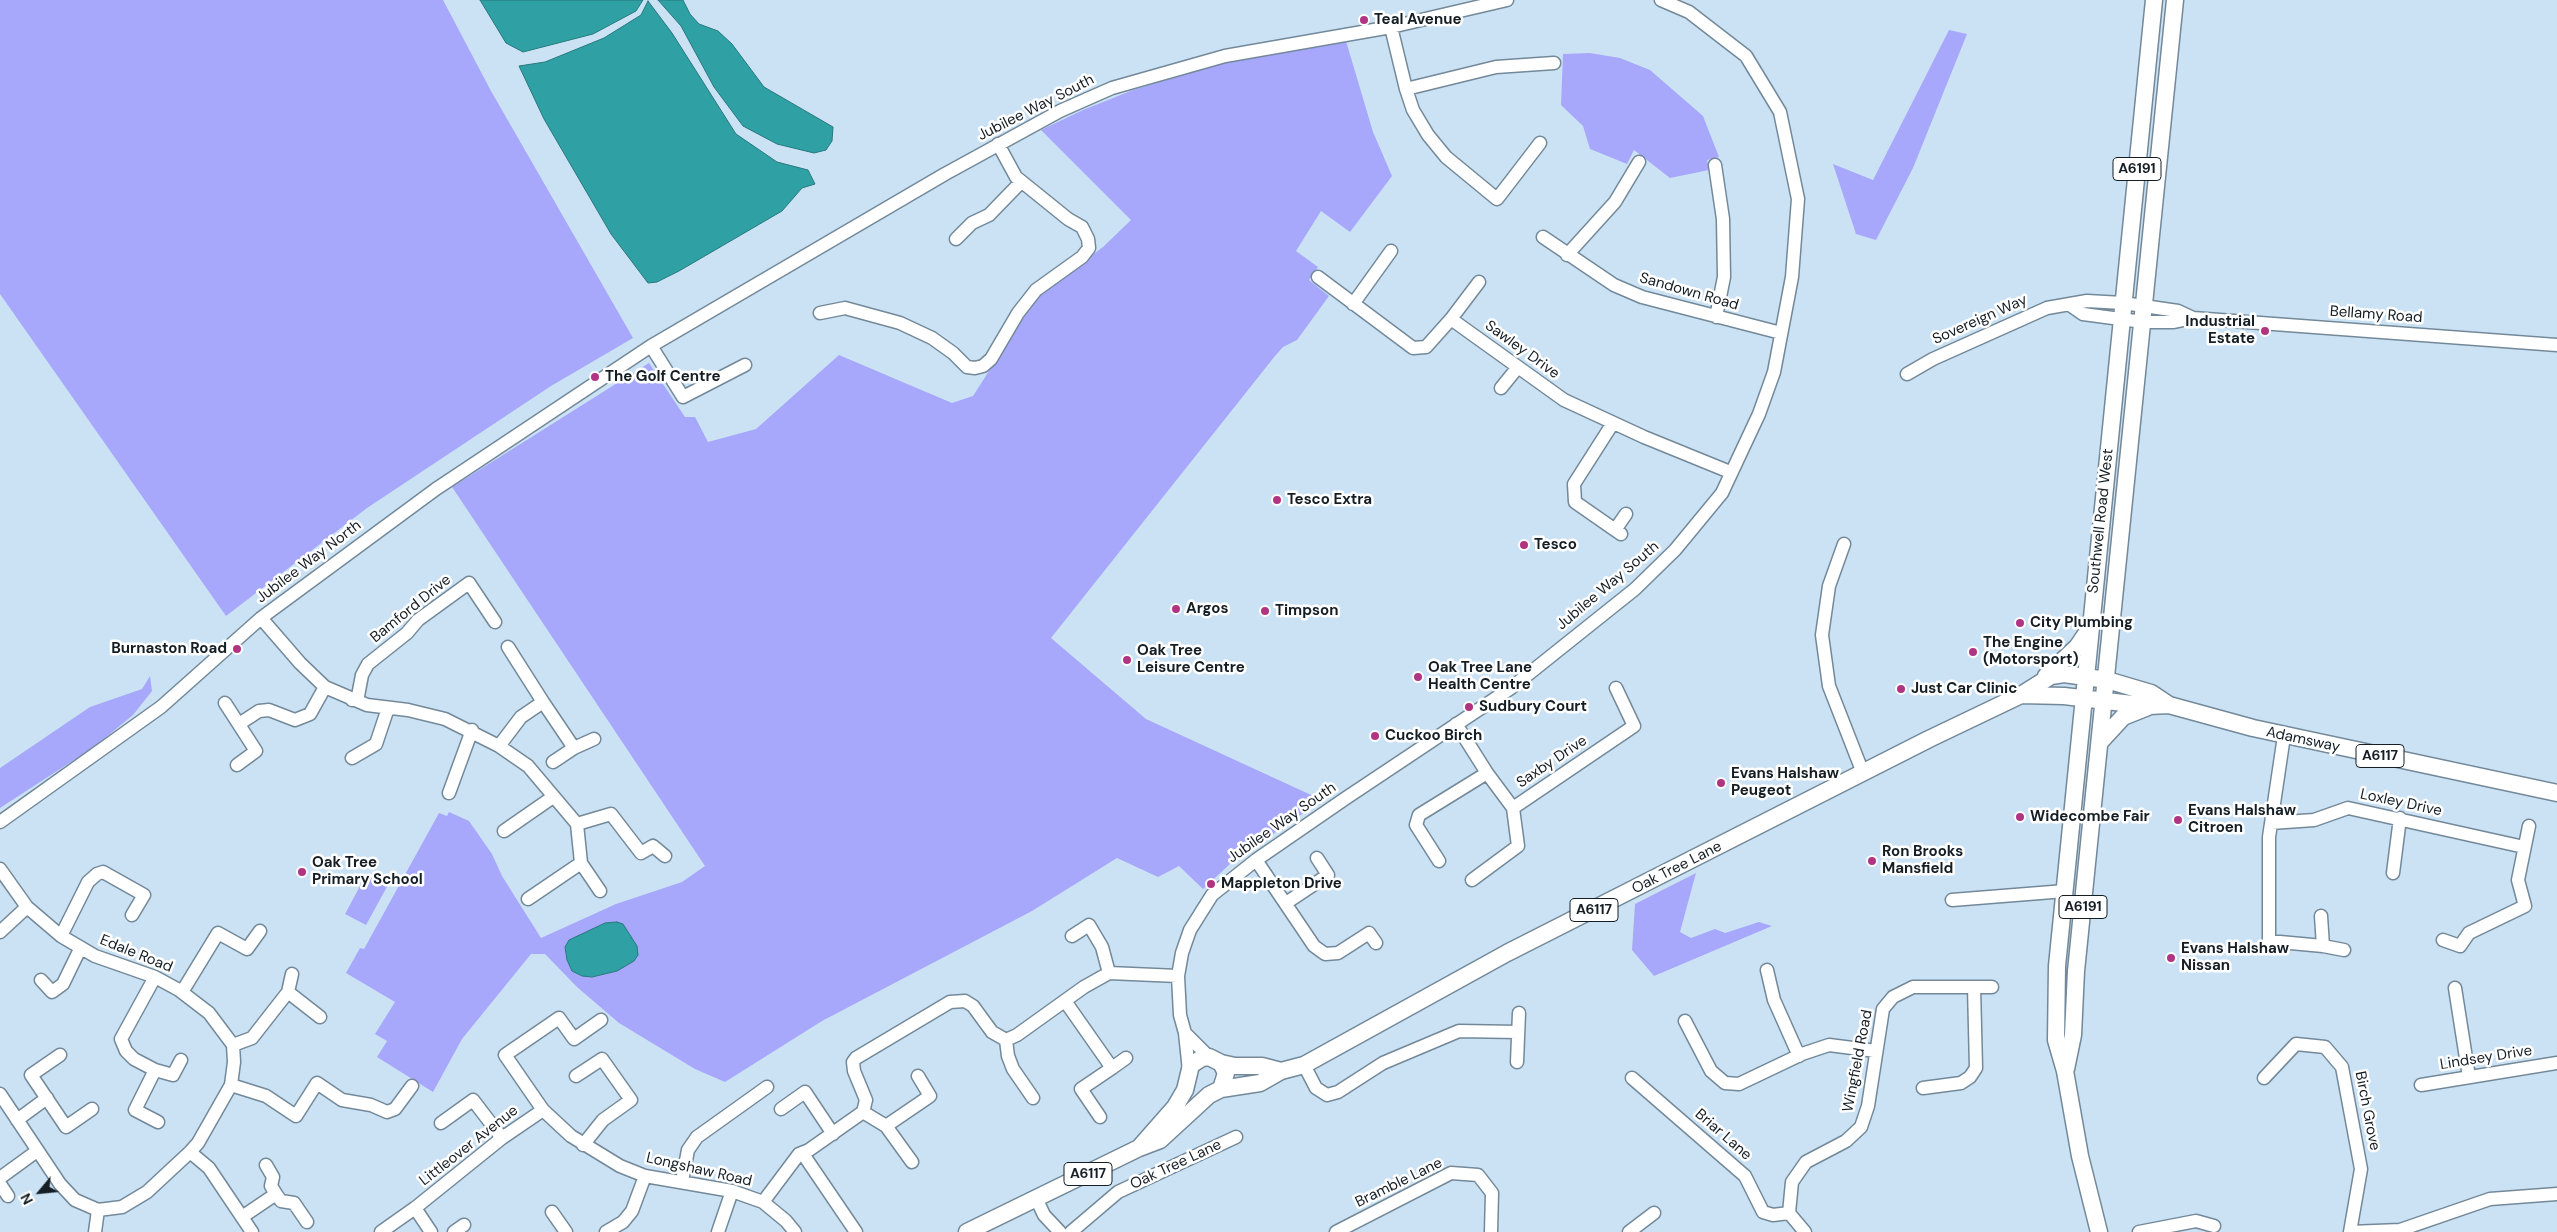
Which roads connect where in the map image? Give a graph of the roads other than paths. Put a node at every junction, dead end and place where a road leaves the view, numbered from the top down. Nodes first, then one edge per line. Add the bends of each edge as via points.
1 (1507, 0) edge
2 (1661, 0) edge
3 (2154, 0) edge
4 (2175, 0) edge
5 (1391, 27) junction
6 (1554, 63) dead end
7 (1406, 89) junction
8 (1540, 143) dead end
9 (998, 144) junction
10 (1639, 162) dead end
11 (1715, 165) dead end
12 (1021, 182) junction
13 (1543, 237) dead end
14 (956, 239) dead end
15 (1392, 251) dead end
16 (1567, 254) junction
17 (1318, 278) dead end
18 (1479, 282) dead end
19 (2123, 303) junction
20 (1353, 304) junction
21 (2070, 305) junction
22 (2144, 305) junction
23 (820, 313) dead end
24 (1716, 317) junction
25 (2193, 318) junction
26 (1451, 319) junction
27 (2121, 320) junction
28 (2143, 322) junction
29 (1781, 333) junction
30 (2557, 345) edge
31 (651, 346) junction
32 (745, 365) dead end
33 (1518, 367) junction
34 (1907, 374) dead end
35 (1501, 388) dead end
36 (1613, 423) junction
37 (1730, 472) junction
38 (1626, 514) dead end
39 (1844, 544) dead end
40 (261, 618) junction
41 (495, 622) dead end
42 (2090, 628) junction
43 (508, 647) dead end
44 (2096, 677) junction
45 (2041, 680) junction
46 (325, 688) junction
47 (1616, 688) dead end
48 (2021, 696) junction
49 (2094, 699) junction
50 (352, 700) junction
51 (543, 702) junction
52 (225, 703) dead end
53 (2169, 705) junction
54 (2149, 706) junction
55 (388, 708) junction
56 (239, 724) junction
57 (1456, 724) junction
58 (472, 730) junction
59 (2284, 736) junction
60 (594, 739) dead end
61 (2100, 742) junction
62 (499, 746) junction
63 (574, 748) junction
64 (352, 758) dead end
65 (553, 762) dead end
66 (238, 765) dead end
67 (1487, 773) junction
68 (1863, 773) junction
69 (449, 793) dead end
70 (2557, 793) edge
71 (553, 797) junction
72 (1513, 808) junction
73 (2400, 818) junction
74 (0, 822) edge
75 (2271, 823) junction
76 (577, 824) junction
77 (2529, 826) dead end
78 (504, 830) dead end
79 (2524, 847) junction
80 (664, 856) dead end
81 (1317, 858) dead end
82 (1256, 860) junction
83 (1439, 861) dead end
84 (581, 863) junction
85 (0, 869) edge
86 (2393, 873) dead end
87 (1472, 880) dead end
88 (600, 891) dead end
89 (2064, 891) junction
90 (528, 899) dead end
91 (1952, 900) dead end
92 (1286, 904) junction
93 (27, 907) junction
94 (132, 915) dead end
95 (2321, 916) dead end
96 (260, 931) dead end
97 (0, 932) edge
98 (61, 936) junction
99 (1072, 936) dead end
100 (2443, 940) dead end
101 (1376, 943) dead end
102 (2323, 946) junction
103 (80, 949) junction
104 (2344, 950) dead end
105 (1767, 970) dead end
106 (1109, 973) junction
107 (292, 974) dead end
108 (1178, 976) junction
109 (155, 977) junction
110 (41, 980) dead end
111 (1974, 987) junction
112 (1992, 987) dead end
113 (2455, 988) dead end
114 (182, 992) junction
115 (288, 992) junction
116 (1065, 1000) junction
117 (1519, 1013) dead end
118 (320, 1017) dead end
119 (601, 1020) dead end
120 (1685, 1029) dead end
121 (1518, 1032) junction
122 (1185, 1033) junction
123 (1006, 1040) junction
124 (233, 1044) junction
125 (1876, 1051) junction
126 (60, 1055) dead end
127 (1799, 1056) junction
128 (1126, 1058) dead end
129 (181, 1060) dead end
130 (1215, 1060) junction
131 (1518, 1062) dead end
132 (2557, 1063) edge
133 (1304, 1064) junction
134 (1112, 1068) junction
135 (155, 1070) junction
136 (1282, 1071) junction
137 (2065, 1071) junction
138 (1188, 1074) junction
139 (576, 1076) dead end
140 (918, 1076) dead end
141 (2469, 1076) junction
142 (1632, 1078) dead end
143 (2264, 1078) dead end
144 (232, 1085) junction
145 (2421, 1085) dead end
146 (412, 1086) dead end
147 (767, 1087) dead end
148 (1215, 1092) junction
149 (0, 1094) edge
150 (47, 1098) junction
151 (1033, 1098) dead end
152 (1937, 1100) dead end
153 (781, 1108) dead end
154 (92, 1109) dead end
155 (543, 1110) junction
156 (863, 1112) junction
157 (1100, 1117) dead end
158 (17, 1120) junction
159 (158, 1122) dead end
160 (441, 1123) dead end
161 (886, 1126) junction
162 (833, 1134) junction
163 (1236, 1137) dead end
164 (502, 1138) junction
165 (583, 1145) junction
166 (1139, 1148) junction
167 (38, 1151) junction
168 (190, 1152) junction
169 (803, 1154) junction
170 (912, 1162) dead end
171 (266, 1165) dead end
172 (645, 1176) junction
173 (0, 1178) edge
174 (682, 1181) junction
175 (0, 1184) edge
176 (732, 1191) junction
177 (276, 1194) junction
178 (2557, 1194) edge
179 (8, 1196) dead end
180 (1036, 1198) junction
181 (763, 1202) junction
182 (415, 1208) junction
183 (98, 1210) junction
184 (552, 1212) dead end
185 (1654, 1213) dead end
186 (1789, 1213) junction
187 (242, 1217) junction
188 (307, 1222) dead end
189 (2214, 1226) dead end
190 (1642, 1229) edge
191 (94, 1232) edge
192 (252, 1232) edge
193 (380, 1232) edge
194 (431, 1232) edge
195 (566, 1232) edge
196 (606, 1232) edge
197 (718, 1232) edge
198 (795, 1232) edge
199 (856, 1232) edge
200 (967, 1232) edge
201 (1060, 1232) edge
202 (1071, 1232) edge
203 (1336, 1232) edge
204 (1491, 1232) edge
205 (1629, 1232) edge
206 (1805, 1232) edge
207 (2099, 1232) edge
208 (2139, 1232) edge
209 (2350, 1232) edge

1 - 5 street, Jubilee Way South
2 - 29 street, Jubilee Way South via 1689,12 1746,56 1780,112 1798,199 1792,277
3 - 19 main road, Southwell Road West / A6191
4 - 22 main road, Southwell Road West / A6191
5 - 7 street
5 - 9 street, Jubilee Way South via 1225,56 1112,88 1060,110
6 - 7 street via 1496,67
7 - 8 street via 1413,110 1428,136 1446,157 1497,199
9 - 12 street
9 - 31 street, Jubilee Way South
10 - 16 street via 1616,202
11 - 24 street via 1723,219 1724,277
12 - 14 street via 989,215 972,222
12 - 23 street via 1082,227 1089,248 1082,257 1036,290 1018,313 991,359 983,366 967,367 932,338 884,318 845,308
13 - 16 street, Sandown Road
15 - 20 street
16 - 24 street, Sandown Road via 1614,285 1642,297
17 - 20 street
18 - 26 street
19 - 21 street, Sovereign Way via 2087,301
19 - 22 street, Sovereign Way
19 - 27 main road, Southwell Road West / A6191
20 - 26 street via 1413,348 1426,348
21 - 27 street via 2083,314
21 - 34 street, Sovereign Way via 2047,308
22 - 25 street, Bellamy Road via 2178,311
22 - 28 main road, Southwell Road West / A6191
24 - 29 street, Sandown Road
25 - 28 street, Bellamy Road
25 - 30 street, Bellamy Road
26 - 33 street, Sawley Drive
27 - 28 street, Bellamy Road
27 - 42 main road, Southwell Road West / A6191
28 - 44 main road, Southwell Road West / A6191 via 2118,562
29 - 37 street, Jubilee Way South via 1774,372 1762,408
31 - 32 street via 683,397
31 - 40 street, Jubilee Way North via 436,489
33 - 35 street
33 - 36 street, Sawley Drive via 1564,400
36 - 37 street, Sawley Drive
36 - 38 street via 1574,484 1575,502 1618,532
37 - 57 street, Jubilee Way South via 1722,493 1675,550 1635,589 1511,688
39 - 68 street via 1829,586 1822,623 1823,654 1829,686
40 - 46 street
40 - 74 street, Jubilee Way North via 161,707
41 - 50 street, Bamford Drive via 469,583 418,620 368,664 358,696
42 - 44 main road, Southwell Road West / A6191
42 - 45 main road via 2077,647
43 - 51 street
44 - 45 main road, Oak Tree Lane / A6117 via 2060,674
44 - 49 main road via 2101,684
44 - 53 main road, Adamsway / A6117 via 2151,693
45 - 48 main road, Oak Tree Lane / A6117
46 - 50 street
46 - 56 street via 310,714 295,720 269,710 259,711
47 - 72 street, Saxby Drive via 1634,726
48 - 49 main road, Oak Tree Lane / A6117
48 - 68 main road, Oak Tree Lane / A6117
49 - 54 main road, Adamsway / A6117
49 - 61 main road, A6191
49 - 89 main road, A6191 via 2073,799
50 - 55 street
51 - 62 street via 521,718
51 - 63 street
52 - 56 street
53 - 54 main road, Adamsway / A6117
53 - 59 main road, Adamsway / A6117
54 - 61 main road via 2123,717
55 - 58 street via 431,714
55 - 64 street via 376,744
56 - 66 street via 256,751
57 - 67 street, Saxby Drive
57 - 82 street, Jubilee Way South
58 - 62 street
58 - 69 street
59 - 70 main road, Adamsway / A6117
59 - 75 street
60 - 63 street
61 - 137 main road, A6191 via 2076,971 2073,1035
62 - 71 street via 528,766
63 - 65 street
67 - 72 street, Saxby Drive
67 - 83 street via 1419,815 1416,825
68 - 133 main road, Oak Tree Lane / A6117 via 1507,953
71 - 76 street
71 - 78 street
72 - 87 street via 1518,846
73 - 75 street, Loxley Drive via 2348,808 2314,820
73 - 79 street, Loxley Drive
73 - 86 street
75 - 102 street via 2269,941
76 - 80 street via 611,814 641,854 653,846
76 - 84 street
77 - 79 street
79 - 100 street via 2518,880 2525,906 2468,932 2460,946
81 - 92 street via 1328,875
82 - 92 street
82 - 108 street, Jubilee Way South via 1212,894 1200,912 1182,953
84 - 88 street
84 - 90 street
85 - 93 street, Edale Road
89 - 91 street
89 - 137 main road, A6191 via 2057,966 2056,1040
92 - 101 street via 1314,946 1325,954 1338,952 1369,933
93 - 97 street
93 - 98 street, Edale Road
94 - 98 street via 144,895 103,872 88,882
95 - 102 street
96 - 114 street via 246,949 218,933
98 - 103 street, Edale Road
99 - 106 street via 1089,925 1102,947
102 - 104 street
103 - 109 street, Edale Road
103 - 110 street via 63,984 52,992
105 - 127 street via 1774,1000
106 - 108 street
106 - 116 street
107 - 115 street
108 - 122 street, Jubilee Way South via 1180,1014
109 - 114 street, Edale Road
109 - 135 street via 121,1039 134,1059
111 - 112 street, Wingfield Road
111 - 125 street, Wingfield Road via 1913,987 1893,996 1884,1009
111 - 152 street via 1976,1068 1962,1083 1929,1087
113 - 141 street
114 - 124 street, Edale Road via 209,1013
115 - 118 street
115 - 124 street via 252,1038
116 - 123 street
116 - 134 street
117 - 121 street
119 - 155 street, Longshaw Road via 574,1039 559,1018 505,1055
120 - 127 street via 1711,1071 1725,1083 1739,1084
121 - 131 street
121 - 133 street via 1459,1030 1383,1063 1327,1096 1316,1088
122 - 130 street
122 - 138 street, Jubilee Way South
123 - 151 street via 1013,1069
123 - 156 street via 992,1032 965,1001 950,1002 853,1062 866,1100
124 - 144 street
125 - 127 street via 1829,1045
125 - 186 street, Wingfield Road via 1868,1106 1861,1126 1846,1141 1806,1162 1792,1182
126 - 150 street via 31,1075
128 - 134 street
129 - 135 street via 173,1075
130 - 136 main road, Oak Tree Lane / A6117 via 1235,1066 1262,1066
130 - 138 main road via 1196,1060
130 - 148 main road via 1226,1073
132 - 141 street, Lindsey Drive
133 - 136 main road, Oak Tree Lane / A6117
134 - 157 street via 1080,1089
135 - 159 street via 135,1110
136 - 148 main road, Oak Tree Lane / A6117 via 1260,1083
137 - 207 main road, A6191 via 2080,1156
138 - 148 main road via 1189,1084 1197,1092
138 - 166 main road, Oak Tree Lane / A6117 via 1175,1107
139 - 165 street via 602,1058 631,1100 604,1120
140 - 161 street via 930,1096
141 - 145 street, Lindsey Drive
142 - 186 street, Briar Lane via 1745,1176 1763,1212 1774,1215
143 - 209 street, Birch Grove via 2296,1044 2325,1046 2342,1067 2361,1169
144 - 146 street via 266,1096 296,1116 317,1083 342,1100 372,1105 387,1112 395,1109
144 - 168 street
147 - 174 street via 697,1138 688,1150
148 - 166 main road, Oak Tree Lane / A6117 via 1160,1140
149 - 158 street
150 - 154 street via 66,1127
150 - 158 street
153 - 162 street via 805,1092
155 - 164 street, Littleover Avenue
155 - 165 street, Longshaw Road
156 - 161 street
156 - 162 street
158 - 167 street
160 - 164 street via 473,1100
161 - 170 street
162 - 169 street
163 - 202 street, Oak Tree Lane via 1118,1192
164 - 182 street, Littleover Avenue
165 - 172 street, Longshaw Road
166 - 180 main road, Oak Tree Lane / A6117
167 - 173 street
167 - 183 street via 75,1200
168 - 183 street via 147,1192 122,1207
168 - 187 street via 209,1168
169 - 181 street via 799,1154
169 - 199 street
171 - 177 street via 273,1177 271,1186
172 - 174 street, Longshaw Road
172 - 196 street via 632,1211
174 - 176 street, Longshaw Road
175 - 179 street
176 - 181 street, Longshaw Road
176 - 197 street
177 - 187 street
177 - 188 street via 281,1202 294,1203
178 - 209 street via 2490,1199 2400,1230
180 - 200 main road, Oak Tree Lane / A6117
180 - 201 street via 1044,1215
181 - 198 street, Longshaw Road
182 - 193 street, Littleover Avenue
182 - 194 street, Littleover Avenue
183 - 191 street
184 - 195 street
185 - 190 street
186 - 206 street
187 - 192 street
189 - 208 street via 2196,1221
190 - 205 street
203 - 204 street, Bramble Lane via 1451,1173 1478,1176 1492,1193

